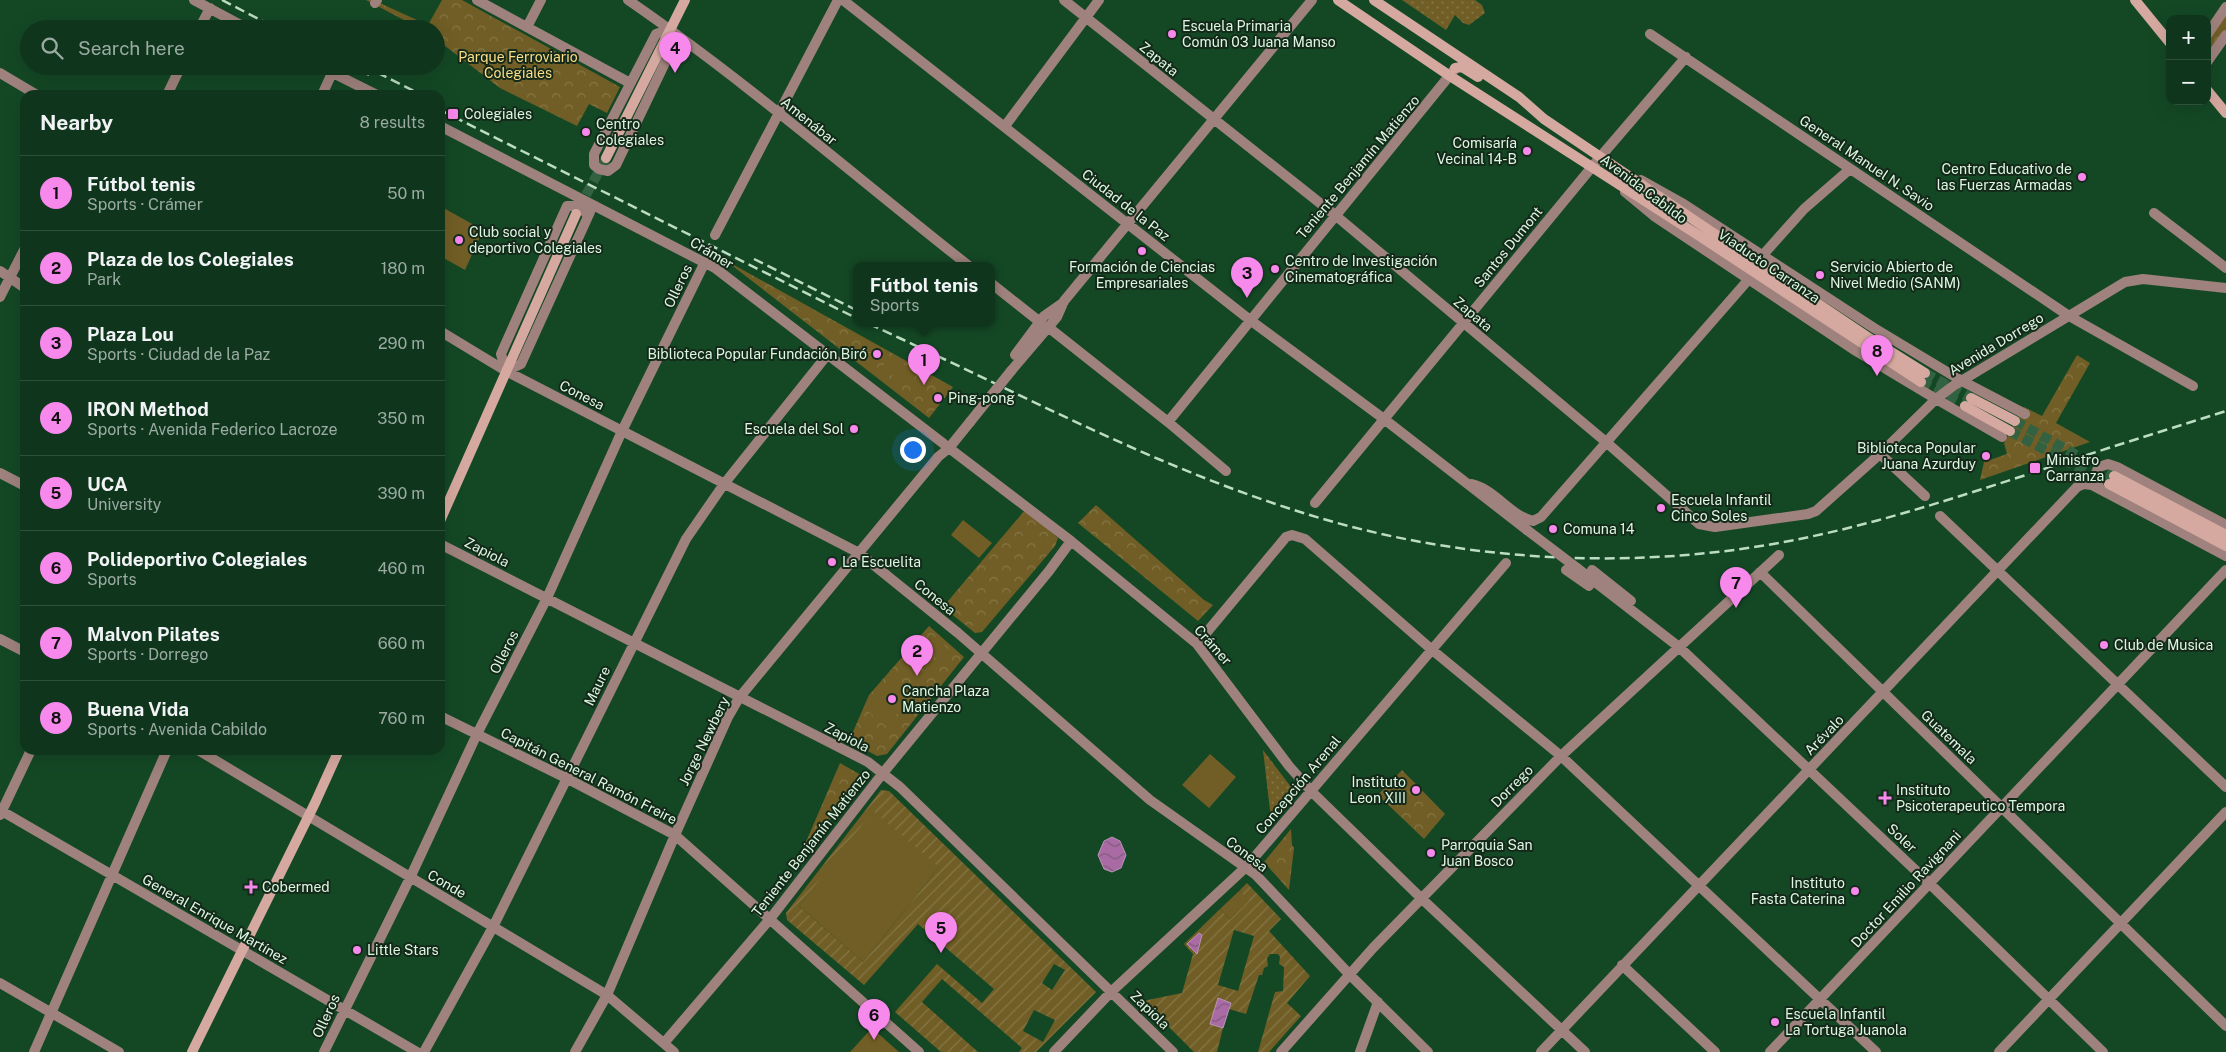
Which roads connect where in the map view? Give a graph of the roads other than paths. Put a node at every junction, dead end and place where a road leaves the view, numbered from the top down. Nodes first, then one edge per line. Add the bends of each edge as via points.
1 (194, 0) edge
2 (477, 0) edge
3 (541, 0) edge
4 (628, 0) edge
5 (685, 0) edge
6 (838, 0) edge
7 (843, 0) edge
8 (1064, 0) edge
9 (1099, 0) edge
10 (1312, 0) edge
11 (1338, 0) edge
12 (1374, 0) edge
13 (2135, 0) edge
14 (2226, 7) edge
15 (210, 8) junction
16 (1086, 18) junction
17 (204, 20) edge
18 (232, 20) edge
19 (527, 26) junction
20 (670, 29) junction
21 (2211, 29) edge
22 (1650, 34) dead end
23 (2226, 35) edge
24 (2166, 38) edge
25 (1686, 57) junction
26 (2208, 60) edge
27 (1453, 72) junction
28 (0, 73) edge
29 (177, 75) edge
30 (331, 75) edge
31 (336, 75) edge
32 (630, 83) junction
33 (29, 90) edge
34 (169, 90) edge
35 (324, 90) edge
36 (367, 90) edge
37 (2211, 95) edge
38 (2226, 113) edge
39 (779, 114) junction
40 (1544, 118) junction
41 (1213, 120) junction
42 (1005, 126) junction
43 (445, 129) edge
44 (1601, 156) junction
45 (606, 158) tunnel mouth
46 (1613, 164) junction
47 (1592, 167) junction
48 (1850, 168) junction
49 (1603, 174) junction
50 (596, 207) junction
51 (2154, 213) dead end
52 (576, 214) tunnel mouth
53 (1335, 215) junction
54 (588, 216) junction
55 (1128, 226) junction
56 (715, 235) dead end
57 (1762, 256) junction
58 (20, 259) edge
59 (705, 262) junction
60 (965, 262) edge
61 (2226, 268) edge
62 (0, 271) edge
63 (11, 278) junction
64 (1749, 279) junction
65 (20, 284) edge
66 (995, 286) edge
67 (2226, 288) edge
68 (0, 298) edge
69 (2069, 316) junction
70 (1250, 320) junction
71 (1044, 324) junction
72 (1463, 324) junction
73 (445, 334) edge
74 (828, 354) junction
75 (1009, 369) junction
76 (506, 371) junction
77 (1962, 381) junction
78 (2193, 386) dead end
79 (1936, 399) junction
80 (1968, 402) tunnel mouth
81 (2025, 414) tunnel mouth
82 (1384, 419) junction
83 (1168, 422) junction
84 (2009, 430) joint
85 (622, 431) junction
86 (1606, 442) junction
87 (946, 446) junction
88 (1880, 454) junction
89 (1226, 471) dead end
90 (0, 473) edge
91 (2110, 479) junction
92 (20, 483) edge
93 (724, 484) junction
94 (1925, 496) dead end
95 (1315, 503) dead end
96 (445, 510) edge
97 (1816, 511) joint
98 (1940, 516) dead end
99 (1530, 525) junction
100 (2226, 525) edge
101 (2226, 535) edge
102 (1071, 541) junction
103 (2226, 546) edge
104 (445, 547) edge
105 (858, 553) junction
106 (1778, 555) dead end
107 (2226, 556) edge
108 (1506, 563) dead end
109 (1566, 570) dead end
110 (1592, 570) dead end
111 (1997, 570) junction
112 (2226, 570) edge
113 (1760, 572) junction
114 (547, 598) junction
115 (1651, 624) junction
116 (0, 638) edge
117 (633, 642) junction
118 (1197, 644) junction
119 (1679, 647) junction
120 (20, 649) edge
121 (1432, 649) junction
122 (980, 652) junction
123 (2117, 684) junction
124 (1883, 693) junction
125 (739, 698) junction
126 (445, 718) edge
127 (477, 734) junction
128 (29, 755) edge
129 (166, 755) edge
130 (206, 755) edge
131 (337, 755) edge
132 (1561, 756) junction
133 (1809, 770) junction
134 (883, 773) junction
135 (568, 779) junction
136 (2226, 786) edge
137 (1311, 791) junction
138 (2002, 808) junction
139 (1, 812) edge
140 (2226, 812) edge
141 (309, 816) junction
142 (675, 835) junction
143 (1246, 867) junction
144 (112, 874) junction
145 (410, 878) junction
146 (1929, 883) junction
147 (1698, 886) junction
148 (1421, 898) junction
149 (770, 919) junction
150 (2122, 922) junction
151 (493, 927) junction
152 (242, 951) junction
153 (1622, 965) junction
154 (1349, 974) junction
155 (0, 982) edge
156 (1111, 992) junction
157 (607, 995) junction
158 (1822, 999) junction
159 (2049, 999) junction
160 (1378, 1002) junction
161 (344, 1010) junction
162 (52, 1012) junction
163 (2226, 1026) edge
164 (1561, 1030) junction
165 (664, 1043) junction
166 (34, 1052) edge
167 (119, 1052) edge
168 (192, 1052) edge
169 (324, 1052) edge
170 (417, 1052) edge
171 (424, 1052) edge
172 (575, 1052) edge
173 (674, 1052) edge
174 (919, 1052) edge
175 (1054, 1052) edge
176 (1173, 1052) edge
177 (1281, 1052) edge
178 (1360, 1052) edge
179 (1428, 1052) edge
180 (1541, 1052) edge
181 (1585, 1052) edge
182 (1715, 1052) edge
183 (1770, 1052) edge
184 (1876, 1052) edge
185 (1999, 1052) edge
186 (2103, 1052) edge

1 - 15 street
2 - 19 street
3 - 19 street
4 - 20 street, Amenábar
5 - 20 main road
6 - 39 street
7 - 42 street, Ciudad de la Paz
8 - 16 street, Zapata
9 - 16 street
10 - 41 street
11 - 27 main road, Avenida Cabildo
12 - 40 main road, Avenida Cabildo via 1519,97
13 - 24 main road
14 - 21 street
15 - 17 street
15 - 18 street
16 - 41 street, Zapata
16 - 42 street
19 - 32 street
20 - 32 street via 656,34
20 - 32 street via 674,46 616,165 608,170 598,168 594,165 594,154
20 - 39 street, Amenábar
20 - 45 main road
22 - 25 street, General Manuel N. Savio
23 - 26 street
25 - 44 street, Santos Dumont
25 - 48 street, General Manuel N. Savio
27 - 40 main road via 1462,67 1468,70
27 - 47 main road, Avenida Cabildo
27 - 53 street, Teniente Benjamín Matienzo
28 - 33 street
29 - 34 street
30 - 35 street
31 - 36 street
37 - 38 main road
39 - 56 street
39 - 60 street, Amenábar
40 - 44 main road, Avenida Cabildo
41 - 53 street, Zapata
41 - 55 street
42 - 55 street, Ciudad de la Paz
43 - 50 street, Crámer
44 - 46 main road, Avenida Cabildo
44 - 47 street, Santos Dumont
46 - 49 main road, Viaducto Carranza via 1923,378
46 - 57 street, Avenida Cabildo via 1682,203
47 - 49 main road, Avenida Cabildo
47 - 72 street, Santos Dumont
48 - 57 street via 1804,209
48 - 69 street, General Manuel N. Savio
49 - 64 street, Avenida Cabildo via 1654,216
50 - 54 street
50 - 59 street, Crámer
51 - 61 street
52 - 76 main road
53 - 70 street, Teniente Benjamín Matienzo
53 - 72 street, Zapata
54 - 76 street via 521,364
54 - 76 street via 580,206 567,206 501,354
55 - 70 street, Ciudad de la Paz
55 - 71 street via 1064,302 1057,317
57 - 77 street, Avenida Cabildo
58 - 63 street
59 - 74 street, Crámer
59 - 85 street, Olleros
62 - 63 street
63 - 65 street
63 - 68 street
64 - 79 street, Avenida Cabildo via 1856,351
64 - 86 street
66 - 71 street
67 - 69 street, Avenida Dorrego via 2135,279 2115,287
69 - 77 street, Avenida Dorrego
69 - 78 street, General Manuel N. Savio
70 - 82 street, Ciudad de la Paz
70 - 83 street, Teniente Benjamín Matienzo
71 - 75 street
71 - 75 street via 1038,338
71 - 83 street
72 - 82 street, Santos Dumont
72 - 86 street, Zapata
73 - 76 street, Conesa
74 - 87 street, Crámer
74 - 93 street, Maure
75 - 87 street, Jorge Newbery, bridge
76 - 85 street, Conesa
76 - 96 main road
77 - 79 street, Avenida Dorrego
77 - 81 street, Avenida Cabildo
79 - 84 street, Avenida Cabildo
79 - 88 street, Avenida Dorrego
80 - 84 main road
82 - 95 street, Santos Dumont
82 - 99 street, Ciudad de la Paz via 1465,483
83 - 89 street
85 - 93 street, Conesa
85 - 114 street, Olleros
86 - 97 street, Zapata via 1692,519 1707,526
86 - 99 street via 1541,517
87 - 102 street, Crámer
87 - 105 street, Jorge Newbery
88 - 94 street
88 - 97 street, Avenida Dorrego
90 - 92 street
91 - 100 street
91 - 101 main road
91 - 103 main road
91 - 107 street
91 - 111 street, Arévalo via 2077,487
93 - 105 street, Conesa
93 - 117 street, Maure via 686,539
98 - 111 street
99 - 115 street, Ciudad de la Paz, bridge via 1577,568
102 - 118 street, Crámer
102 - 122 street, Teniente Benjamín Matienzo
104 - 114 street, Zapiola
105 - 122 street, Conesa
105 - 125 street, Jorge Newbery
106 - 113 street, Dorrego
108 - 121 street, Concepción Arenal
109 - 115 street, Ciudad de la Paz via 1626,614
110 - 115 street, Ciudad de la Paz via 1640,608
111 - 123 street
111 - 124 street, Arévalo
112 - 123 street, Doctor Emilio Ravignani
113 - 119 street, Dorrego
113 - 124 street, Guatemala
114 - 117 street, Zapiola
114 - 127 street, Olleros
115 - 119 street, Ciudad de la Paz
116 - 120 street
117 - 125 street, Zapiola
117 - 135 street, Maure
118 - 121 street via 1282,542 1292,535 1305,539
118 - 137 street, Crámer
119 - 132 street, Dorrego
119 - 133 street, Soler
121 - 132 street
121 - 137 street, Concepción Arenal
122 - 134 street, Teniente Benjamín Matienzo
122 - 143 street, Conesa via 1150,800
123 - 136 street
123 - 138 street, Doctor Emilio Ravignani
124 - 133 street, Arévalo
124 - 138 street, Guatemala
125 - 134 street, Zapiola via 868,762
125 - 142 street, Jorge Newbery
126 - 127 street, Capitán General Ramón Freire
127 - 135 street, Capitán General Ramón Freire
127 - 145 street, Olleros
128 - 139 street
129 - 144 street
130 - 141 street, Conde
131 - 141 main road
132 - 147 street
132 - 148 street, Dorrego
133 - 146 street, Soler
133 - 147 street, Arévalo
134 - 149 street, Teniente Benjamín Matienzo
134 - 156 street, Zapiola
135 - 142 street, Capitán General Ramón Freire
135 - 151 street, Maure
137 - 143 street, Concepción Arenal
137 - 148 street, Crámer
138 - 146 street, Doctor Emilio Ravignani
138 - 150 street, Guatemala
139 - 144 street, General Enrique Martínez
140 - 150 street
141 - 145 street, Conde
141 - 152 main road
142 - 149 street, Capitán General Ramón Freire
142 - 157 street, Jorge Newbery
143 - 154 street, Conesa
143 - 156 street, Concepción Arenal
144 - 152 street, General Enrique Martínez
144 - 162 street
145 - 151 street, Conde
145 - 161 street, Olleros
146 - 158 street, Doctor Emilio Ravignani
146 - 159 street, Soler
147 - 153 street, Arévalo
147 - 158 street
148 - 154 street, Dorrego
148 - 164 street, Crámer
149 - 165 street, Teniente Benjamín Matienzo
149 - 174 street, Capitán General Ramón Freire
150 - 159 street
150 - 163 street, Guatemala
151 - 157 street, Conde
151 - 171 street, Maure
152 - 161 street, General Enrique Martínez
152 - 168 main road
153 - 164 street, Arévalo
153 - 182 street
154 - 160 street, Conesa
154 - 177 street, Dorrego
155 - 162 street
156 - 175 street, Concepción Arenal
156 - 176 street, Zapiola
157 - 165 street, Conde
157 - 172 street, Jorge Newbery
158 - 183 street, Doctor Emilio Ravignani
158 - 184 street
159 - 185 street
159 - 186 street, Soler
160 - 178 street
160 - 179 street, Conesa
161 - 169 street, Olleros
161 - 170 street, General Enrique Martínez
162 - 166 street
162 - 167 street
164 - 180 street, Arévalo
164 - 181 street, Crámer
165 - 173 street, Conde

